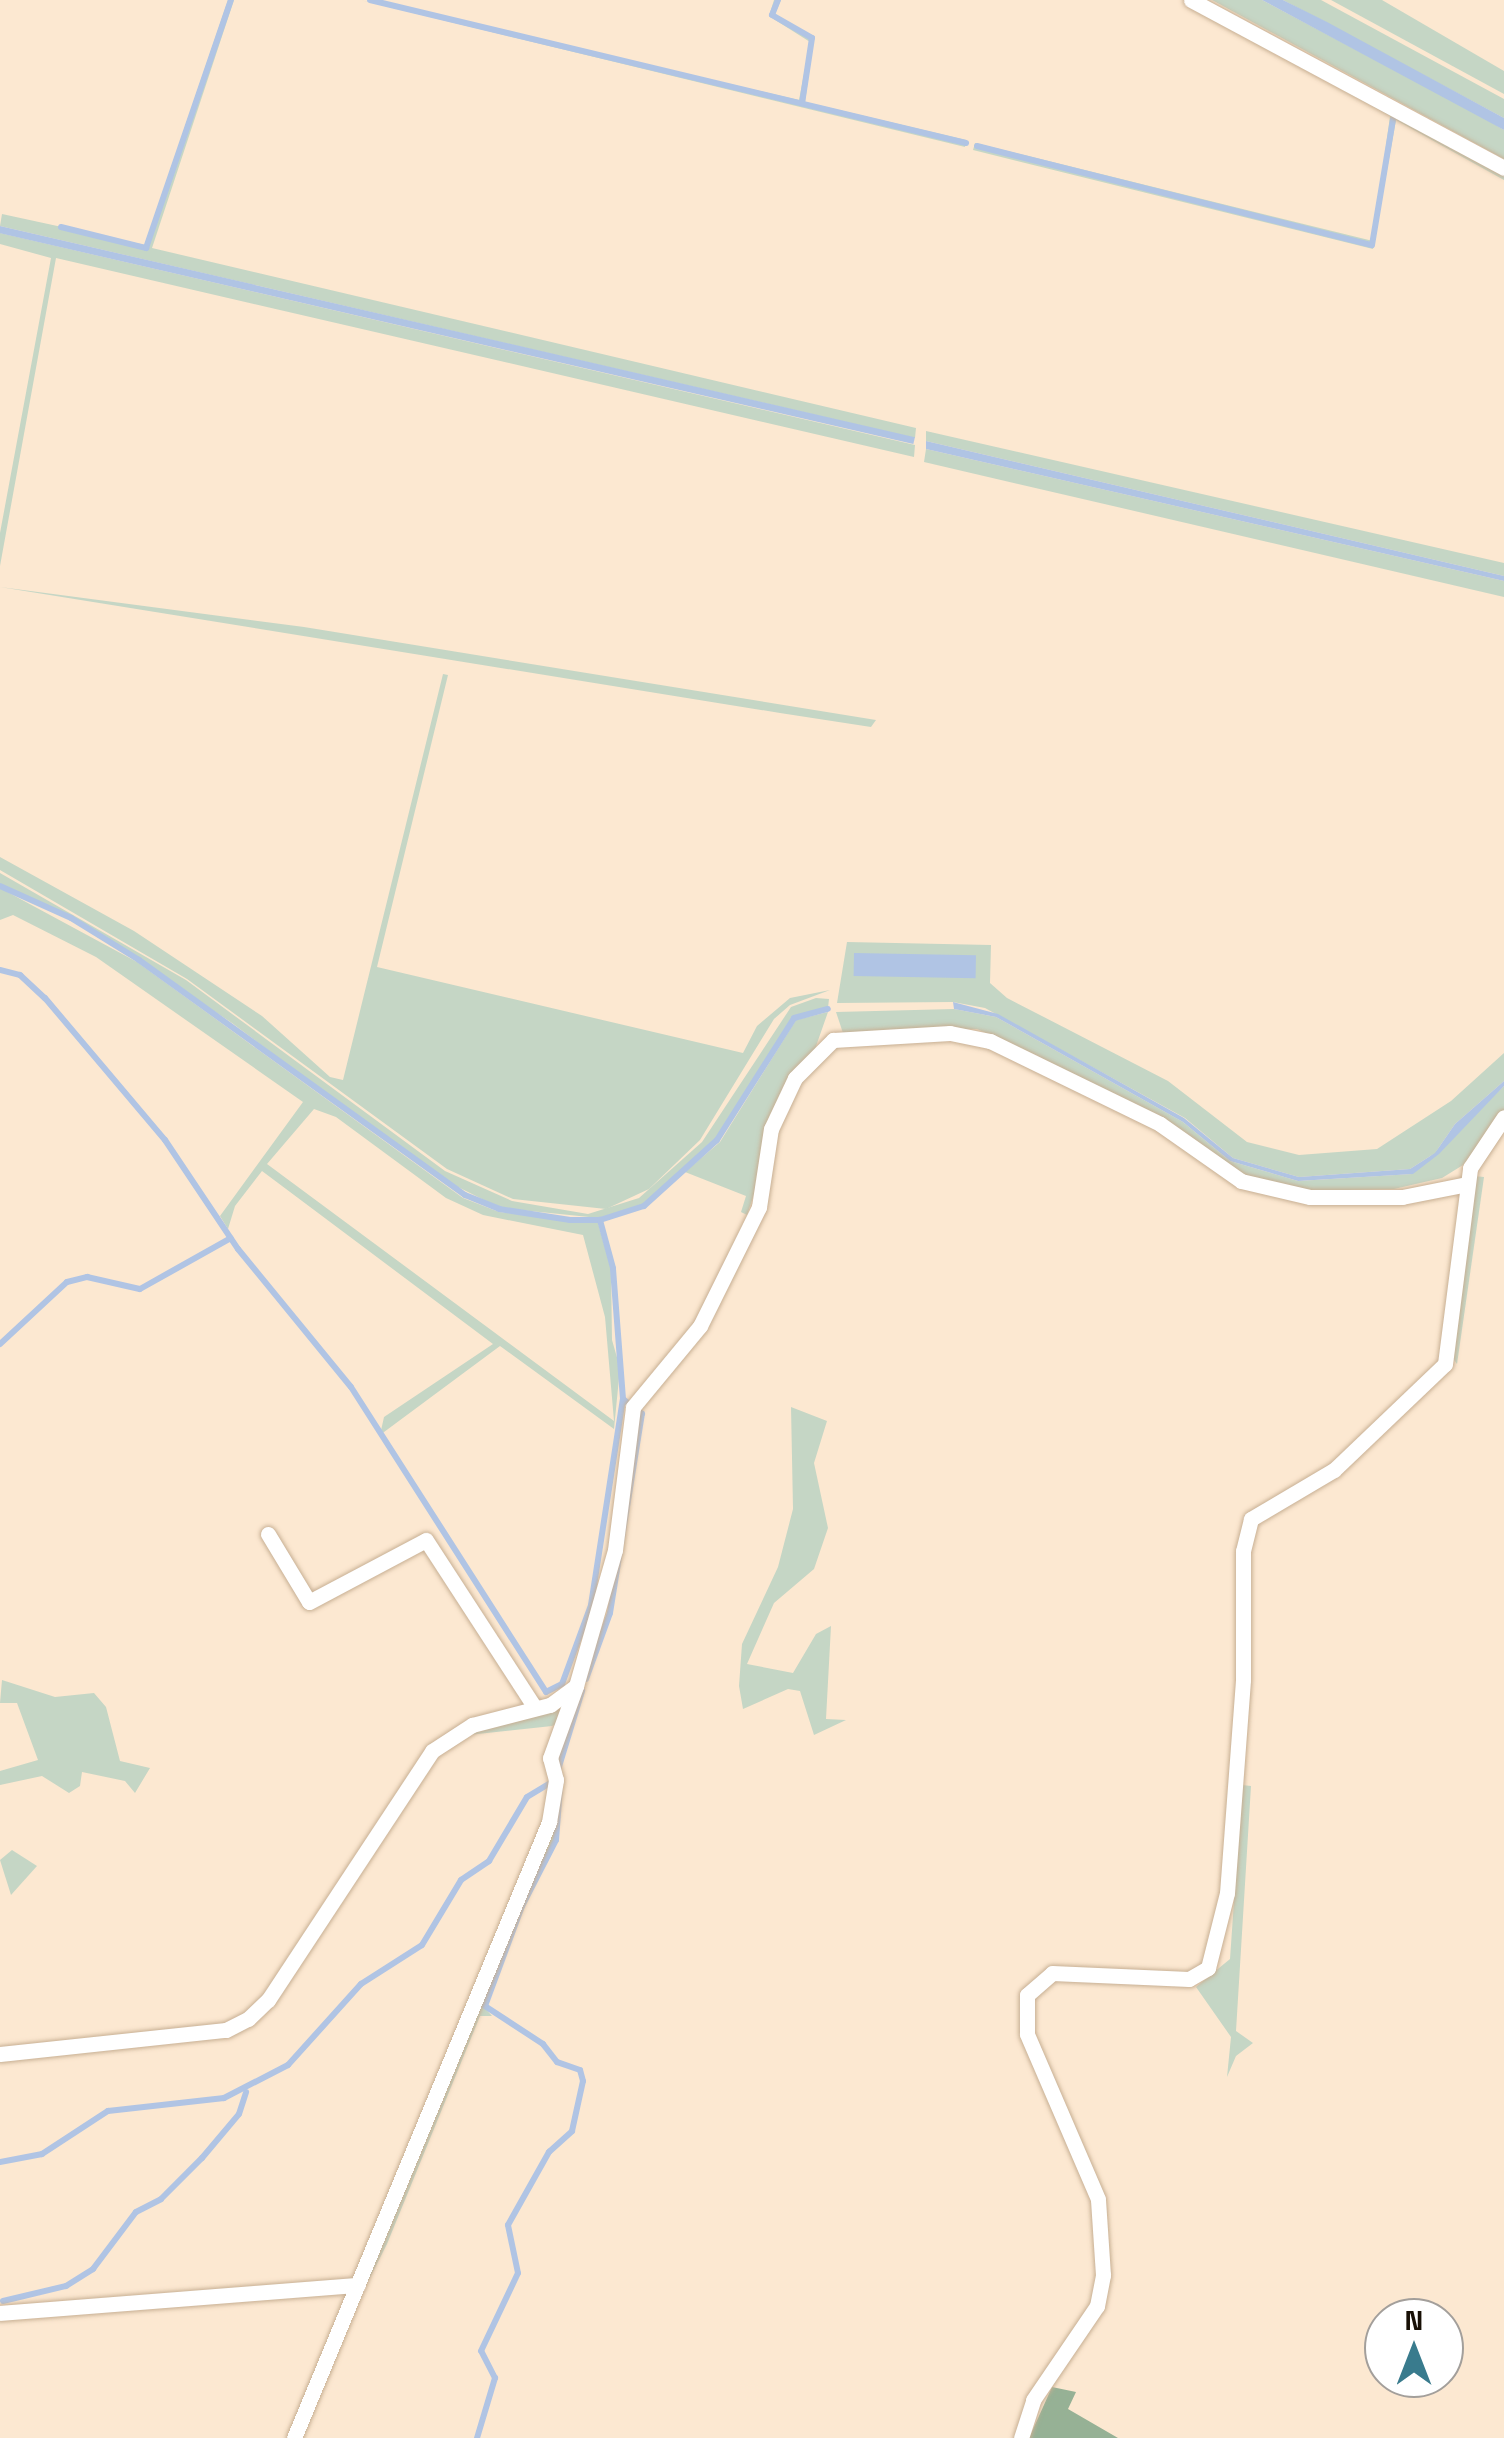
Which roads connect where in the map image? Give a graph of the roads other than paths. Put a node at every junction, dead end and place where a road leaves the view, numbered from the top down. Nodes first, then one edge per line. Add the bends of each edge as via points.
1 (1192, 0) edge
2 (1504, 168) edge
3 (1504, 1117) edge
4 (1467, 1184) junction
5 (268, 1534) dead end
6 (576, 1686) junction
7 (534, 1708) junction
8 (0, 2054) edge
9 (358, 2285) junction
10 (0, 2313) edge
11 (294, 2438) edge
12 (1022, 2438) edge

1 - 2 street
3 - 4 street
4 - 6 street via 1402,1197 1310,1197 1242,1181 1160,1124 990,1041 950,1032 833,1040 795,1078 770,1128 759,1208 700,1326 634,1406 615,1550
4 - 12 street via 1445,1364 1334,1470 1251,1519 1243,1551 1244,1680 1227,1894 1208,1968 1189,1979 1052,1973 1027,1995 1026,2034 1098,2198 1103,2275 1097,2306 1032,2400
5 - 7 street via 309,1602 426,1540
6 - 7 street
6 - 9 street via 550,1758 556,1780 549,1822
7 - 8 street via 472,1724 432,1751 268,2000 248,2019 226,2030
9 - 10 street
9 - 11 street

